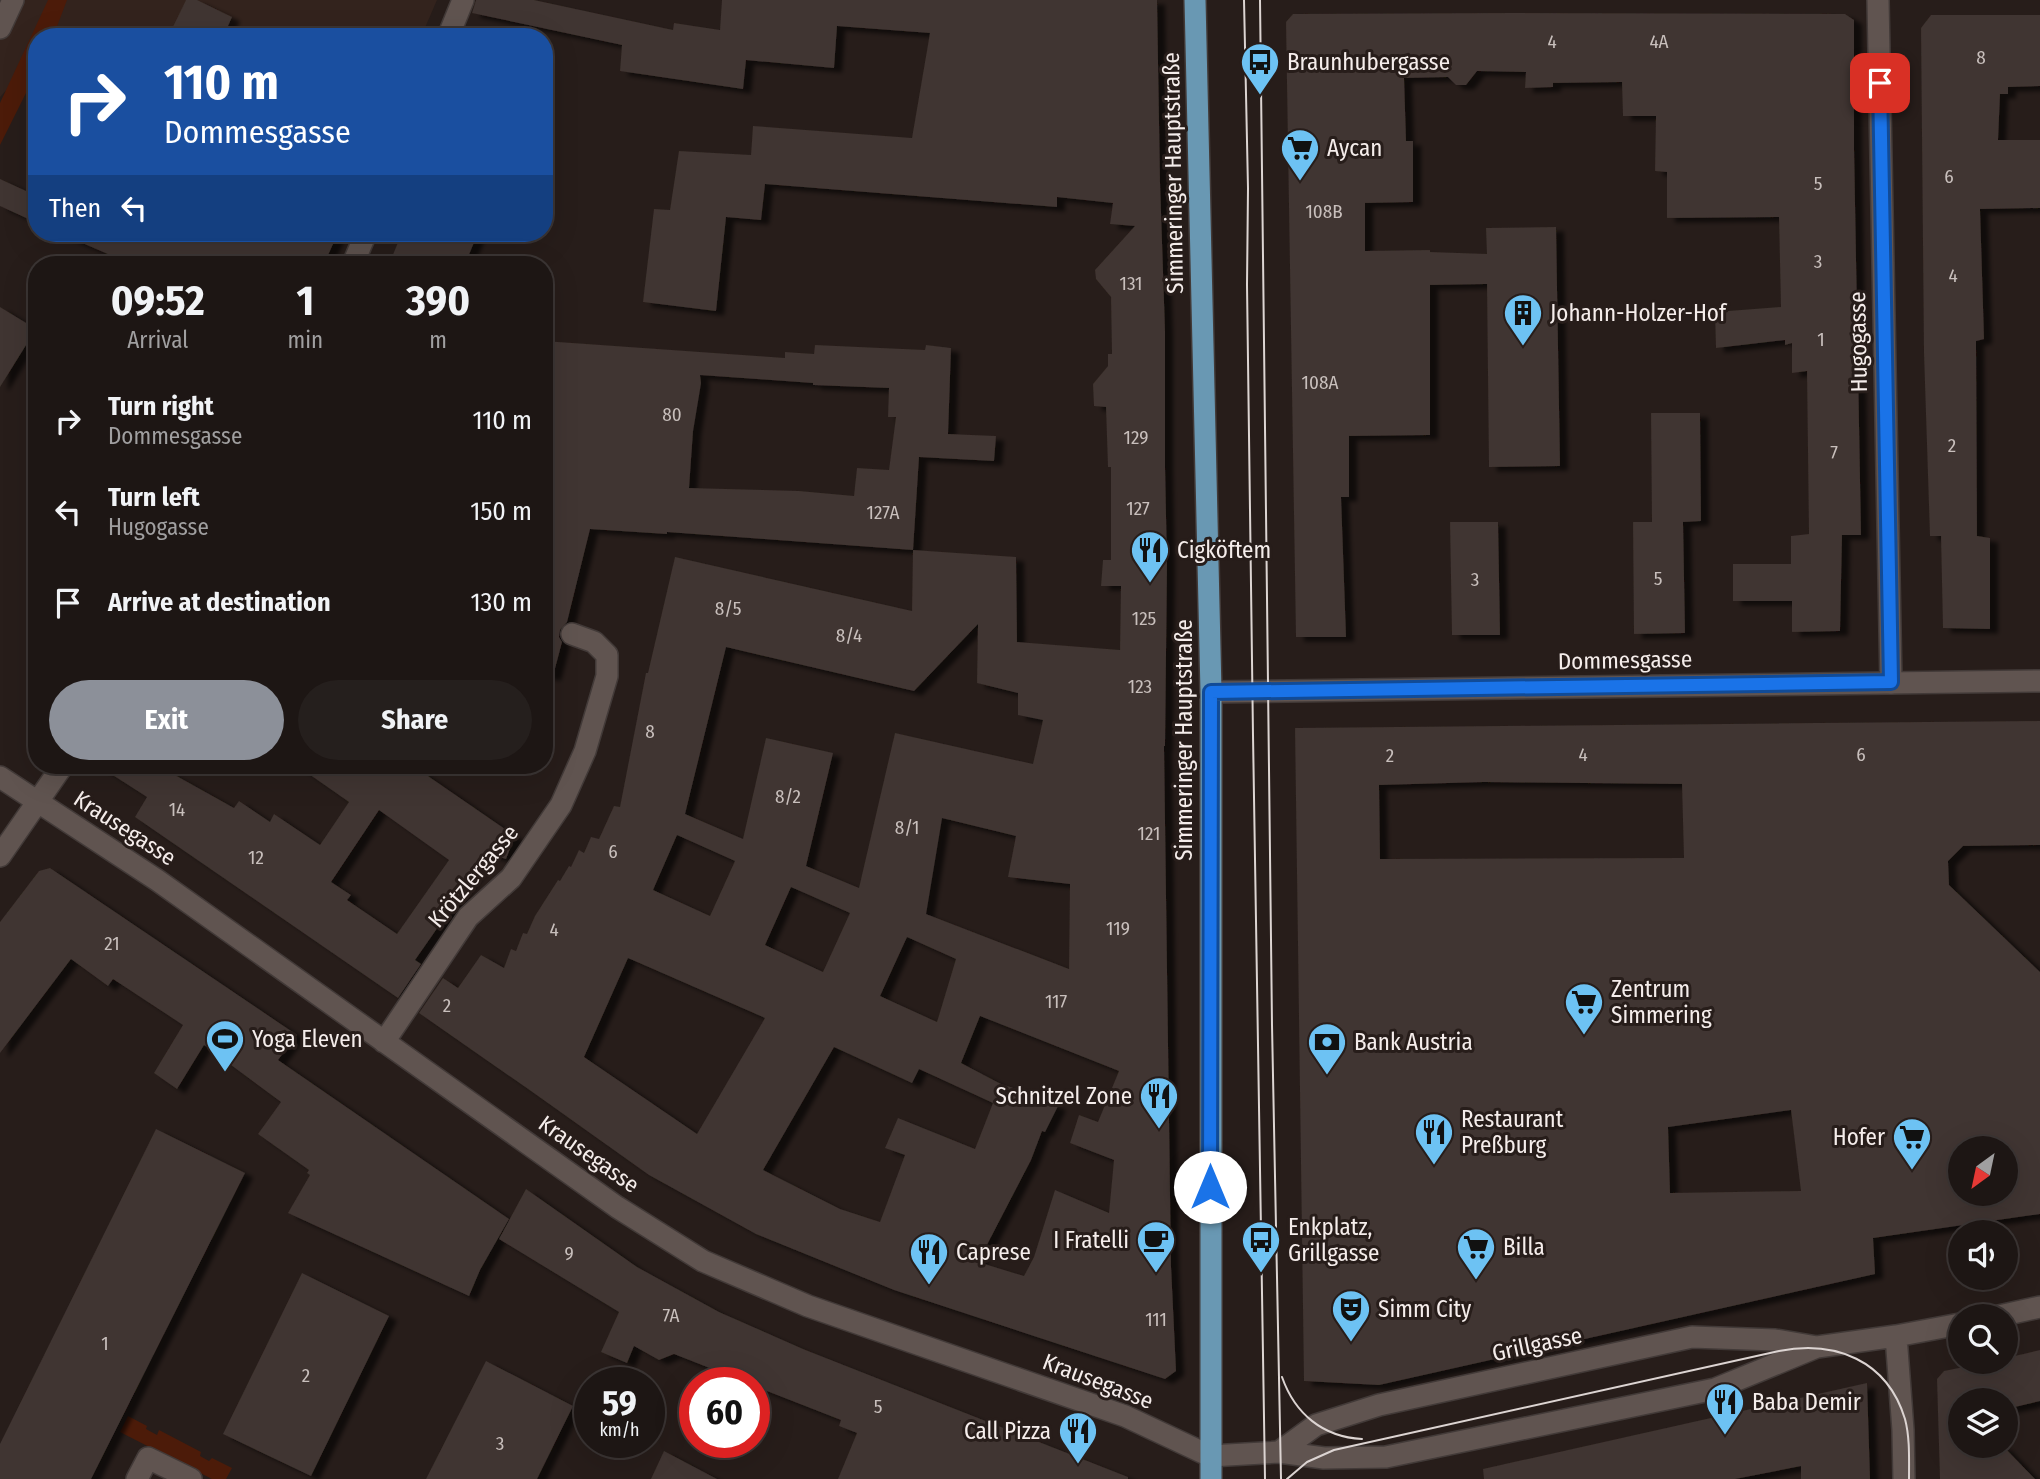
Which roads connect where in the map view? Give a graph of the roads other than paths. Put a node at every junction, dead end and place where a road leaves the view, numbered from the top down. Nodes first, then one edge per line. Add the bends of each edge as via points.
1 (13, 0) edge
2 (463, 0) edge
3 (1195, 0) edge
4 (1878, 0) edge
5 (0, 28) edge
6 (452, 28) edge
7 (572, 634) dead end
8 (2040, 681) edge
9 (1891, 682) junction
10 (1211, 692) junction
11 (57, 774) edge
12 (0, 777) edge
13 (38, 802) junction
14 (0, 856) edge
15 (384, 1042) junction
16 (2040, 1307) edge
17 (2018, 1312) edge
18 (1948, 1326) edge
19 (1896, 1336) junction
20 (1817, 1347) junction
21 (1279, 1452) junction
22 (1210, 1456) junction
23 (137, 1479) edge
24 (191, 1479) edge
25 (1211, 1479) edge
26 (1904, 1479) edge

1 - 5 street
2 - 6 street
3 - 10 main road, Simmeringer Hauptstraße
4 - 9 street, Hugogasse
7 - 15 street, Krötzlergasse via 594,642 607,655 607,676 585,751 561,805 512,878 468,917
8 - 9 street, Dommesgasse
9 - 10 street, Dommesgasse
10 - 22 main road, Simmeringer Hauptstraße
11 - 13 street
12 - 13 street, Krausegasse
13 - 14 street
13 - 15 street, Krausegasse via 157,880
15 - 22 street, Krausegasse via 617,1207 703,1261 808,1306 1125,1416
16 - 17 street
18 - 19 street, Grillgasse
19 - 20 street, Grillgasse
19 - 26 street
20 - 21 street, Grillgasse via 1715,1389 1485,1438 1386,1457 1324,1458
20 - 21 street, Grillgasse via 1775,1340 1692,1337 1379,1405 1316,1424
21 - 22 street, Grillgasse
22 - 25 main road, Simmeringer Hauptstraße
23 - 24 street via 148,1458

